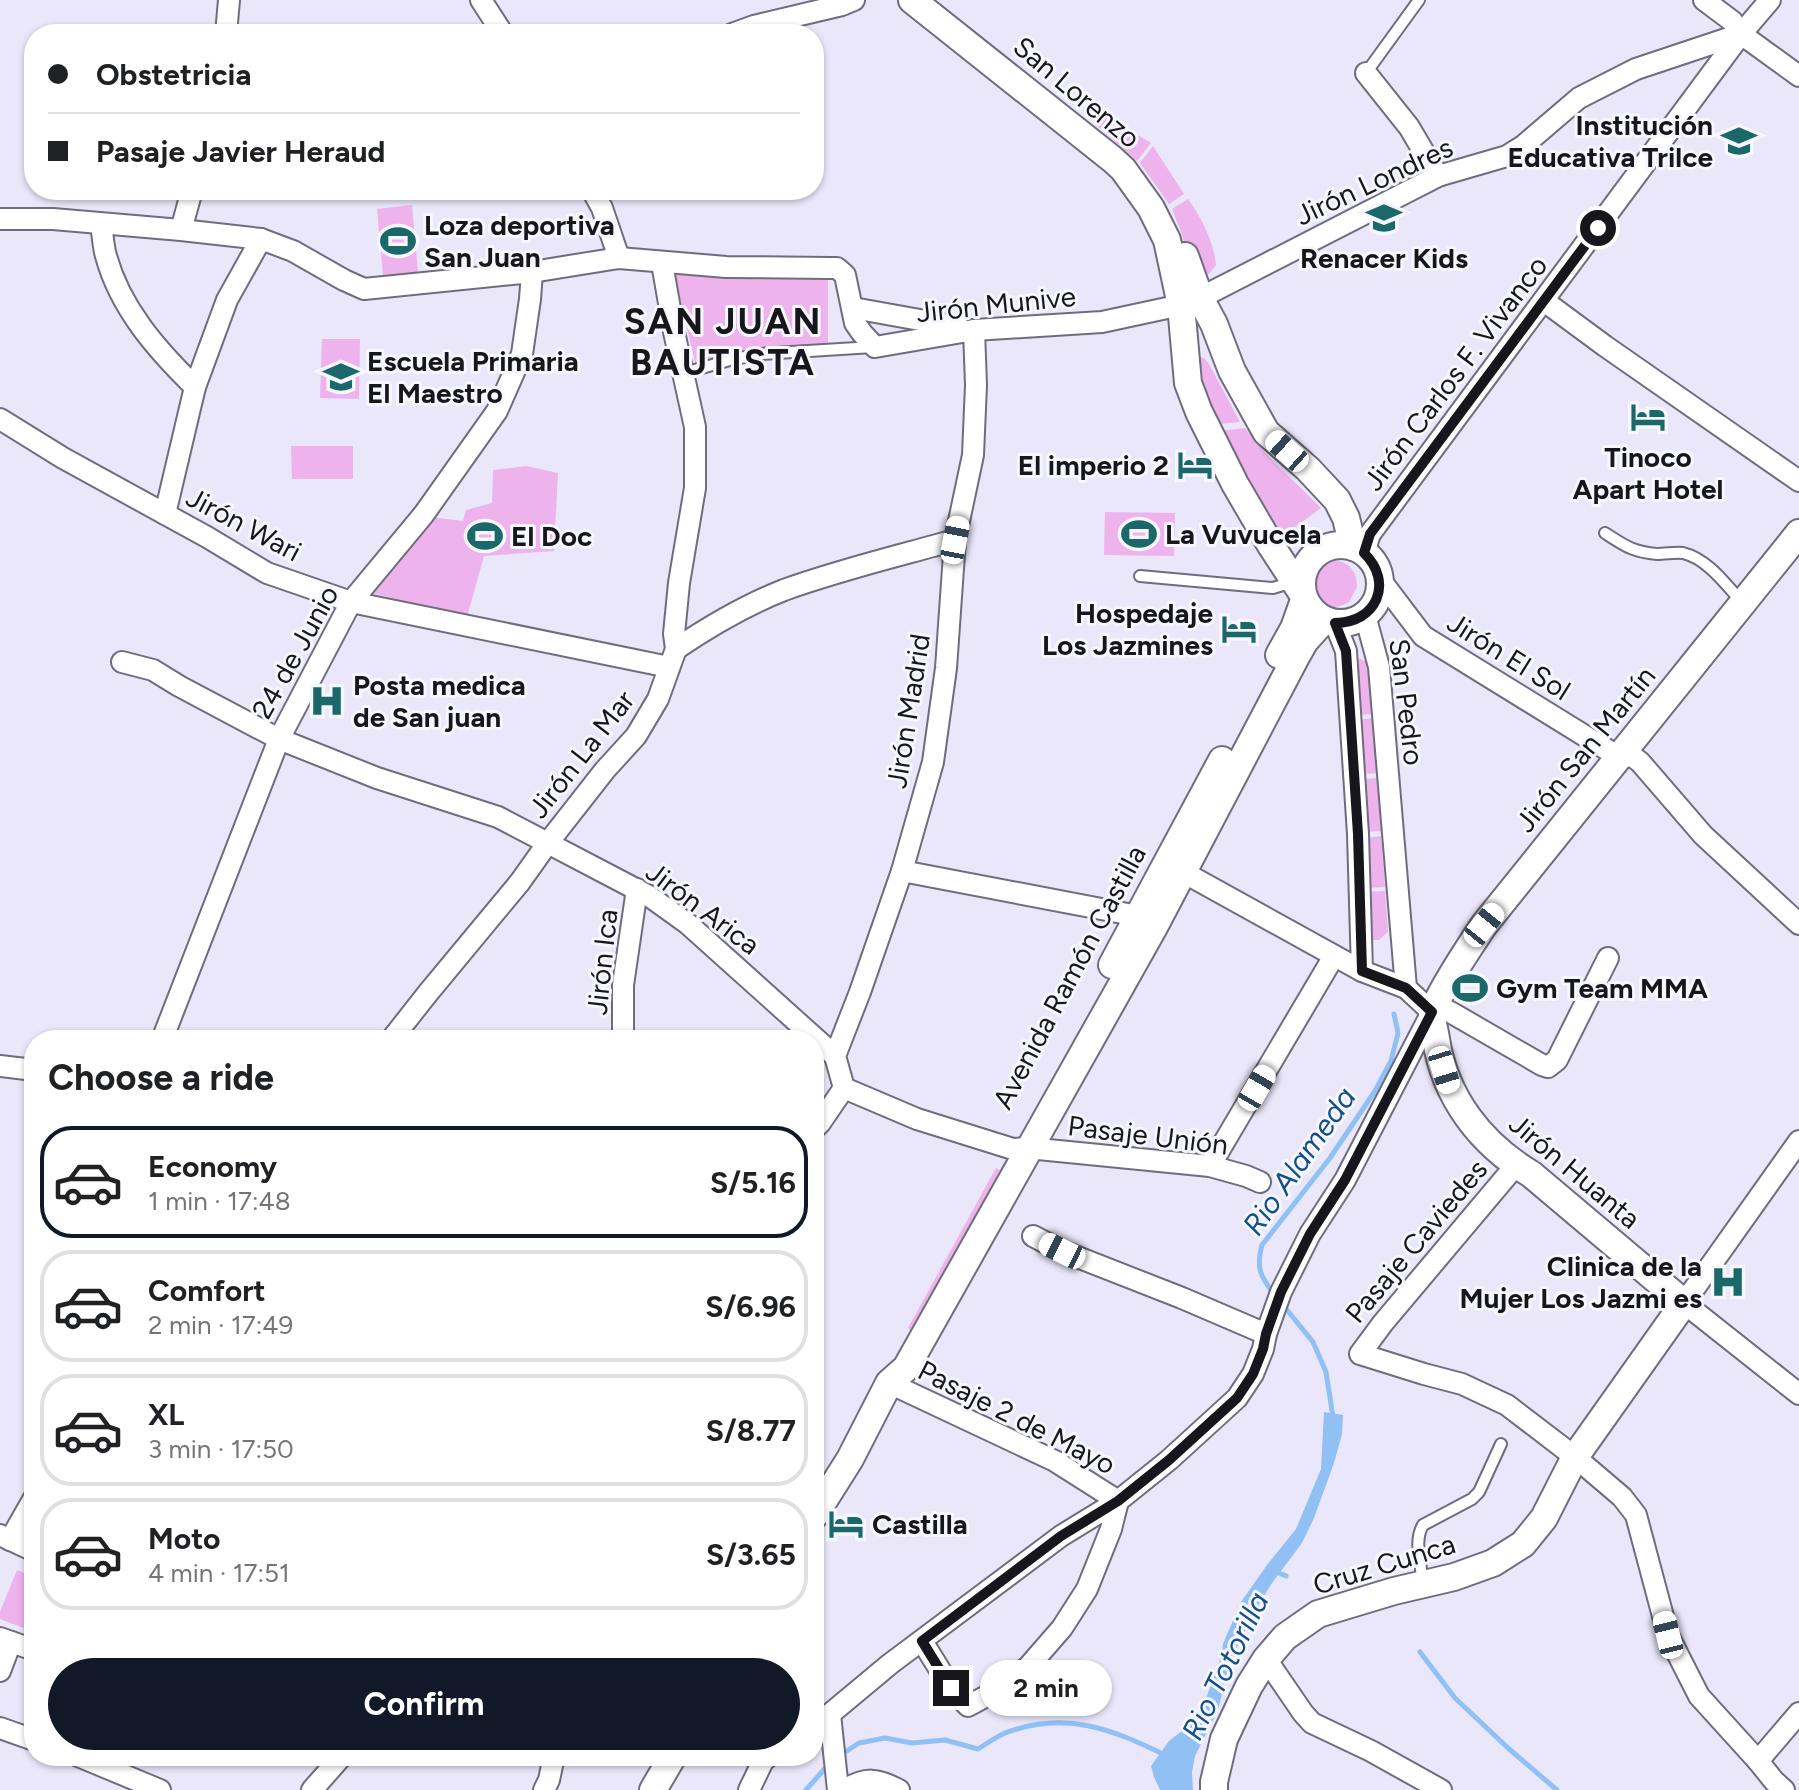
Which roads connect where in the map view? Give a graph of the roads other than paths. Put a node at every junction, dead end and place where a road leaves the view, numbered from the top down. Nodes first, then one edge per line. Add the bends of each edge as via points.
1 (481, 0) edge
2 (912, 0) edge
3 (935, 0) edge
4 (1419, 0) edge
5 (1704, 0) edge
6 (1770, 0) edge
7 (226, 1) edge
8 (845, 2) edge
9 (226, 24) edge
10 (497, 24) edge
11 (762, 24) edge
12 (1741, 34) junction
13 (1366, 73) joint
14 (1799, 76) edge
15 (1438, 176) junction
16 (189, 200) edge
17 (597, 200) edge
18 (0, 219) edge
19 (101, 225) junction
20 (181, 230) junction
21 (261, 239) junction
22 (619, 258) junction
23 (662, 263) junction
24 (532, 272) junction
25 (1190, 301) junction
26 (1544, 301) junction
27 (853, 308) junction
28 (974, 330) junction
29 (875, 347) junction
30 (684, 373) junction
31 (195, 387) junction
32 (0, 419) edge
33 (1799, 481) edge
34 (165, 514) junction
35 (1605, 533) dead end
36 (1799, 533) edge
37 (955, 540) junction
38 (1358, 550) junction
39 (1140, 576) dead end
40 (1379, 578) junction
41 (1301, 591) junction
42 (351, 602) junction
43 (1744, 603) junction
44 (1365, 615) junction
45 (1330, 622) junction
46 (673, 658) junction
47 (122, 662) dead end
48 (279, 739) junction
49 (1619, 757) junction
50 (547, 844) junction
51 (902, 871) junction
52 (1183, 872) junction
53 (637, 889) junction
54 (1138, 916) junction
55 (1799, 924) edge
56 (1334, 956) junction
57 (1608, 958) dead end
58 (1362, 971) junction
59 (1406, 988) junction
60 (1434, 1009) junction
61 (166, 1030) edge
62 (399, 1030) edge
63 (623, 1030) edge
64 (806, 1030) edge
65 (824, 1046) edge
66 (835, 1056) junction
67 (0, 1066) edge
68 (24, 1069) edge
69 (844, 1088) junction
70 (824, 1117) edge
71 (1799, 1141) edge
72 (1021, 1149) junction
73 (1516, 1165) junction
74 (1210, 1166) junction
75 (1260, 1182) dead end
76 (1033, 1236) dead end
77 (1684, 1303) junction
78 (1266, 1334) junction
79 (889, 1383) junction
80 (1799, 1394) edge
81 (1501, 1444) dead end
82 (1575, 1457) junction
83 (824, 1500) edge
84 (1118, 1501) junction
85 (24, 1512) edge
86 (5, 1538) edge
87 (24, 1547) edge
88 (1422, 1583) junction
89 (5, 1640) edge
90 (922, 1641) junction
91 (24, 1647) edge
92 (1266, 1659) junction
93 (0, 1671) edge
94 (1799, 1713) edge
95 (826, 1724) edge
96 (0, 1728) edge
97 (24, 1736) edge
98 (1758, 1761) junction
99 (102, 1766) edge
100 (334, 1766) edge
101 (552, 1766) edge
102 (667, 1766) edge
103 (761, 1766) edge
104 (840, 1785) edge
105 (160, 1790) edge
106 (312, 1790) edge
107 (544, 1790) edge
108 (653, 1790) edge
109 (749, 1790) edge
110 (899, 1790) edge
111 (1214, 1790) edge
112 (1441, 1790) edge
113 (1784, 1790) edge

1 - 10 street
2 - 25 street, San Lorenzo via 1123,169 1151,208
3 - 25 street, San Lorenzo via 1135,165 1177,230
4 - 13 lane
5 - 12 street
6 - 12 street, Jirón Carlos F. Vivanco
7 - 9 street
8 - 11 street
12 - 14 street
12 - 15 street, Jirón Londres via 1636,69 1579,98 1507,156
12 - 26 street, Jirón Carlos F. Vivanco
13 - 15 street via 1409,127
15 - 25 street, Jirón Londres
16 - 20 street
17 - 22 street
18 - 19 street
19 - 20 street
19 - 31 street via 113,278 139,325
20 - 21 street
21 - 24 street via 364,289
21 - 31 street via 227,300
22 - 23 street
22 - 24 street
23 - 27 street via 837,268 845,275
23 - 30 street, Jirón La Mar
24 - 42 street, 24 de Junio via 522,354 497,411 424,514
25 - 28 street, Jirón Munive via 1102,322
25 - 38 street via 1214,324 1232,371 1266,432 1337,500
25 - 41 street via 1188,383 1199,412 1235,484
26 - 33 street
26 - 38 street, Jirón Carlos F. Vivanco
27 - 28 street
27 - 29 street via 855,323
28 - 29 street, Jirón Munive
28 - 37 street, Jirón Madrid via 973,455
29 - 30 lane via 760,354
30 - 46 street, Jirón La Mar via 695,427 695,488
31 - 34 street
32 - 34 street, Jirón Wari
34 - 42 street, Jirón Wari via 267,573
35 - 43 lane via 1634,551 1682,553 1699,560
36 - 43 street, Jirón San Martín
37 - 46 street via 781,592 733,614
37 - 51 street, Jirón Madrid via 941,717
38 - 40 street via 1371,560
38 - 41 street via 1333,546 1315,555 1303,572
39 - 41 lane
40 - 44 street via 1379,592
40 - 49 street, Jirón El Sol via 1423,636
41 - 45 street via 1309,608
41 - 54 street, Avenida Ramón Castilla via 1294,628
42 - 46 street, Jirón Wari
42 - 48 street, 24 de Junio
43 - 49 street, Jirón San Martín
44 - 45 street via 1346,623
44 - 59 street, San Pedro via 1379,667
45 - 52 street, Avenida Ramón Castilla via 1305,641
45 - 58 street, San Pedro via 1346,651
46 - 50 street, Jirón La Mar via 658,699 636,736
47 - 48 street, Jirón Arica via 153,670
48 - 50 street, Jirón Arica via 498,817
48 - 61 street, 24 de Junio
49 - 55 street, Jirón El Sol via 1640,762 1703,835
49 - 60 street, Jirón San Martín via 1484,925
50 - 53 street, Jirón Arica
50 - 62 street, Jirón La Mar
51 - 54 street
51 - 66 street, Jirón Madrid
52 - 56 street
52 - 72 street, Avenida Ramón Castilla
53 - 63 street, Jirón Ica via 623,985
53 - 64 street, Jirón Arica via 688,924
54 - 72 street, Avenida Ramón Castilla
56 - 58 street
56 - 74 street
57 - 60 street via 1557,1060 1548,1067
58 - 59 street
59 - 60 street
60 - 73 street, Jirón Huanta via 1449,1089 1485,1140
60 - 78 street via 1345,1180 1310,1234
65 - 66 street, Jirón Arica
66 - 69 street
67 - 68 street
69 - 70 street
69 - 72 street via 917,1119
71 - 77 street
72 - 74 street, Pasaje Unión
72 - 79 street, Avenida Ramón Castilla via 891,1362
73 - 77 street, Jirón Huanta
73 - 82 street, Pasaje Caviedes via 1360,1354 1462,1384 1507,1405
74 - 75 street, Pasaje Unión
76 - 78 street
77 - 80 street
77 - 82 street, Cruz Cunca
78 - 84 street via 1253,1374 1237,1398
79 - 83 street, Avenida Ramón Castilla
79 - 84 street, Pasaje 2 de Mayo via 1055,1461
81 - 88 lane via 1479,1492 1419,1531
82 - 88 street, Cruz Cunca via 1544,1518 1523,1544 1493,1563
82 - 98 street via 1636,1515 1674,1648 1699,1696
84 - 90 street via 1061,1536
84 - 90 street via 1087,1589 1062,1628 1028,1667 992,1693 968,1706
85 - 86 street
86 - 87 street
88 - 92 street, Cruz Cunca via 1318,1614 1285,1637
89 - 91 street
89 - 93 street
90 - 95 street
92 - 111 street, Cruz Cunca via 1224,1739
92 - 112 street via 1312,1723
94 - 98 street
95 - 104 street
96 - 97 street
98 - 113 street
99 - 105 street
100 - 106 street
101 - 107 street
102 - 108 street
103 - 109 street
104 - 110 street via 882,1781

